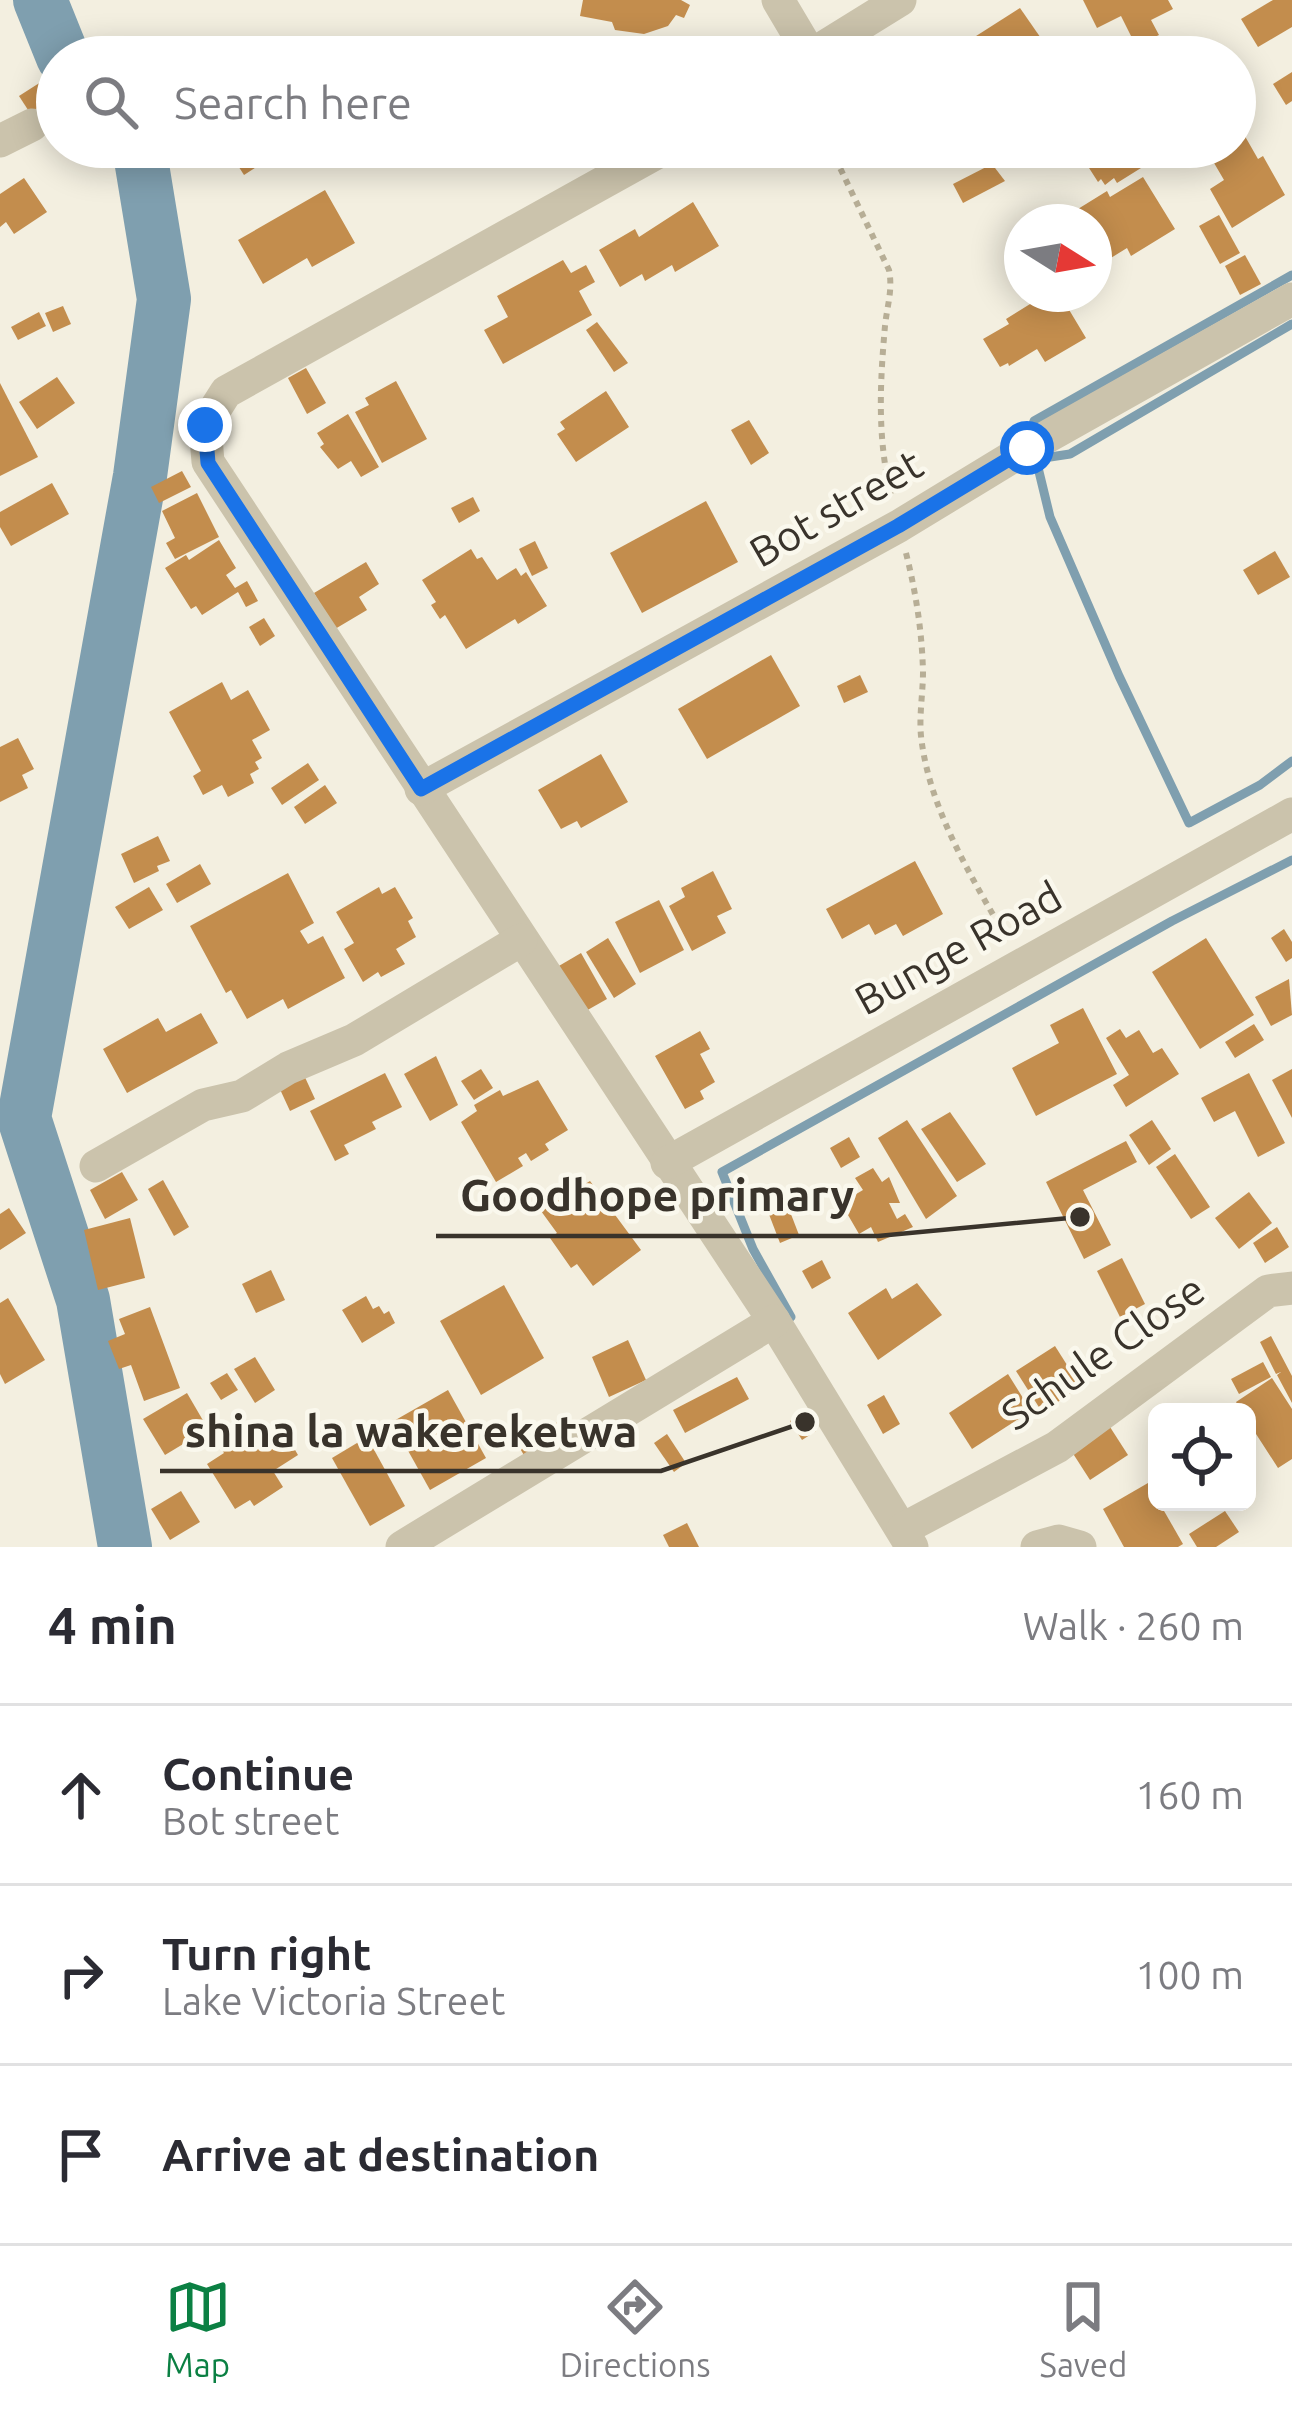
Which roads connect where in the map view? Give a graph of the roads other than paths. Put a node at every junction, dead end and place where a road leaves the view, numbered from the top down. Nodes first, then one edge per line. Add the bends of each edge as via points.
1 (778, 0) edge
2 (900, 0) edge
3 (798, 36) edge
4 (840, 36) edge
5 (32, 125) dead end
6 (0, 141) edge
7 (629, 168) edge
8 (1292, 299) edge
9 (421, 789) junction
10 (1292, 814) edge
11 (521, 940) junction
12 (668, 1163) junction
13 (96, 1166) dead end
14 (1292, 1288) edge
15 (774, 1321) junction
16 (908, 1538) edge
17 (402, 1547) edge
18 (1037, 1547) edge
19 (1080, 1547) edge

1 - 3 street
2 - 4 street
5 - 6 street
7 - 9 street via 226,392 205,425 208,463
8 - 9 street, Bot street
9 - 11 street
10 - 12 street, Bunge Road
11 - 12 street
11 - 13 street via 354,1040 242,1096 202,1105
12 - 15 street
14 - 16 street, Schule Close via 1268,1291 1058,1447
15 - 16 street
15 - 17 street
18 - 19 street

